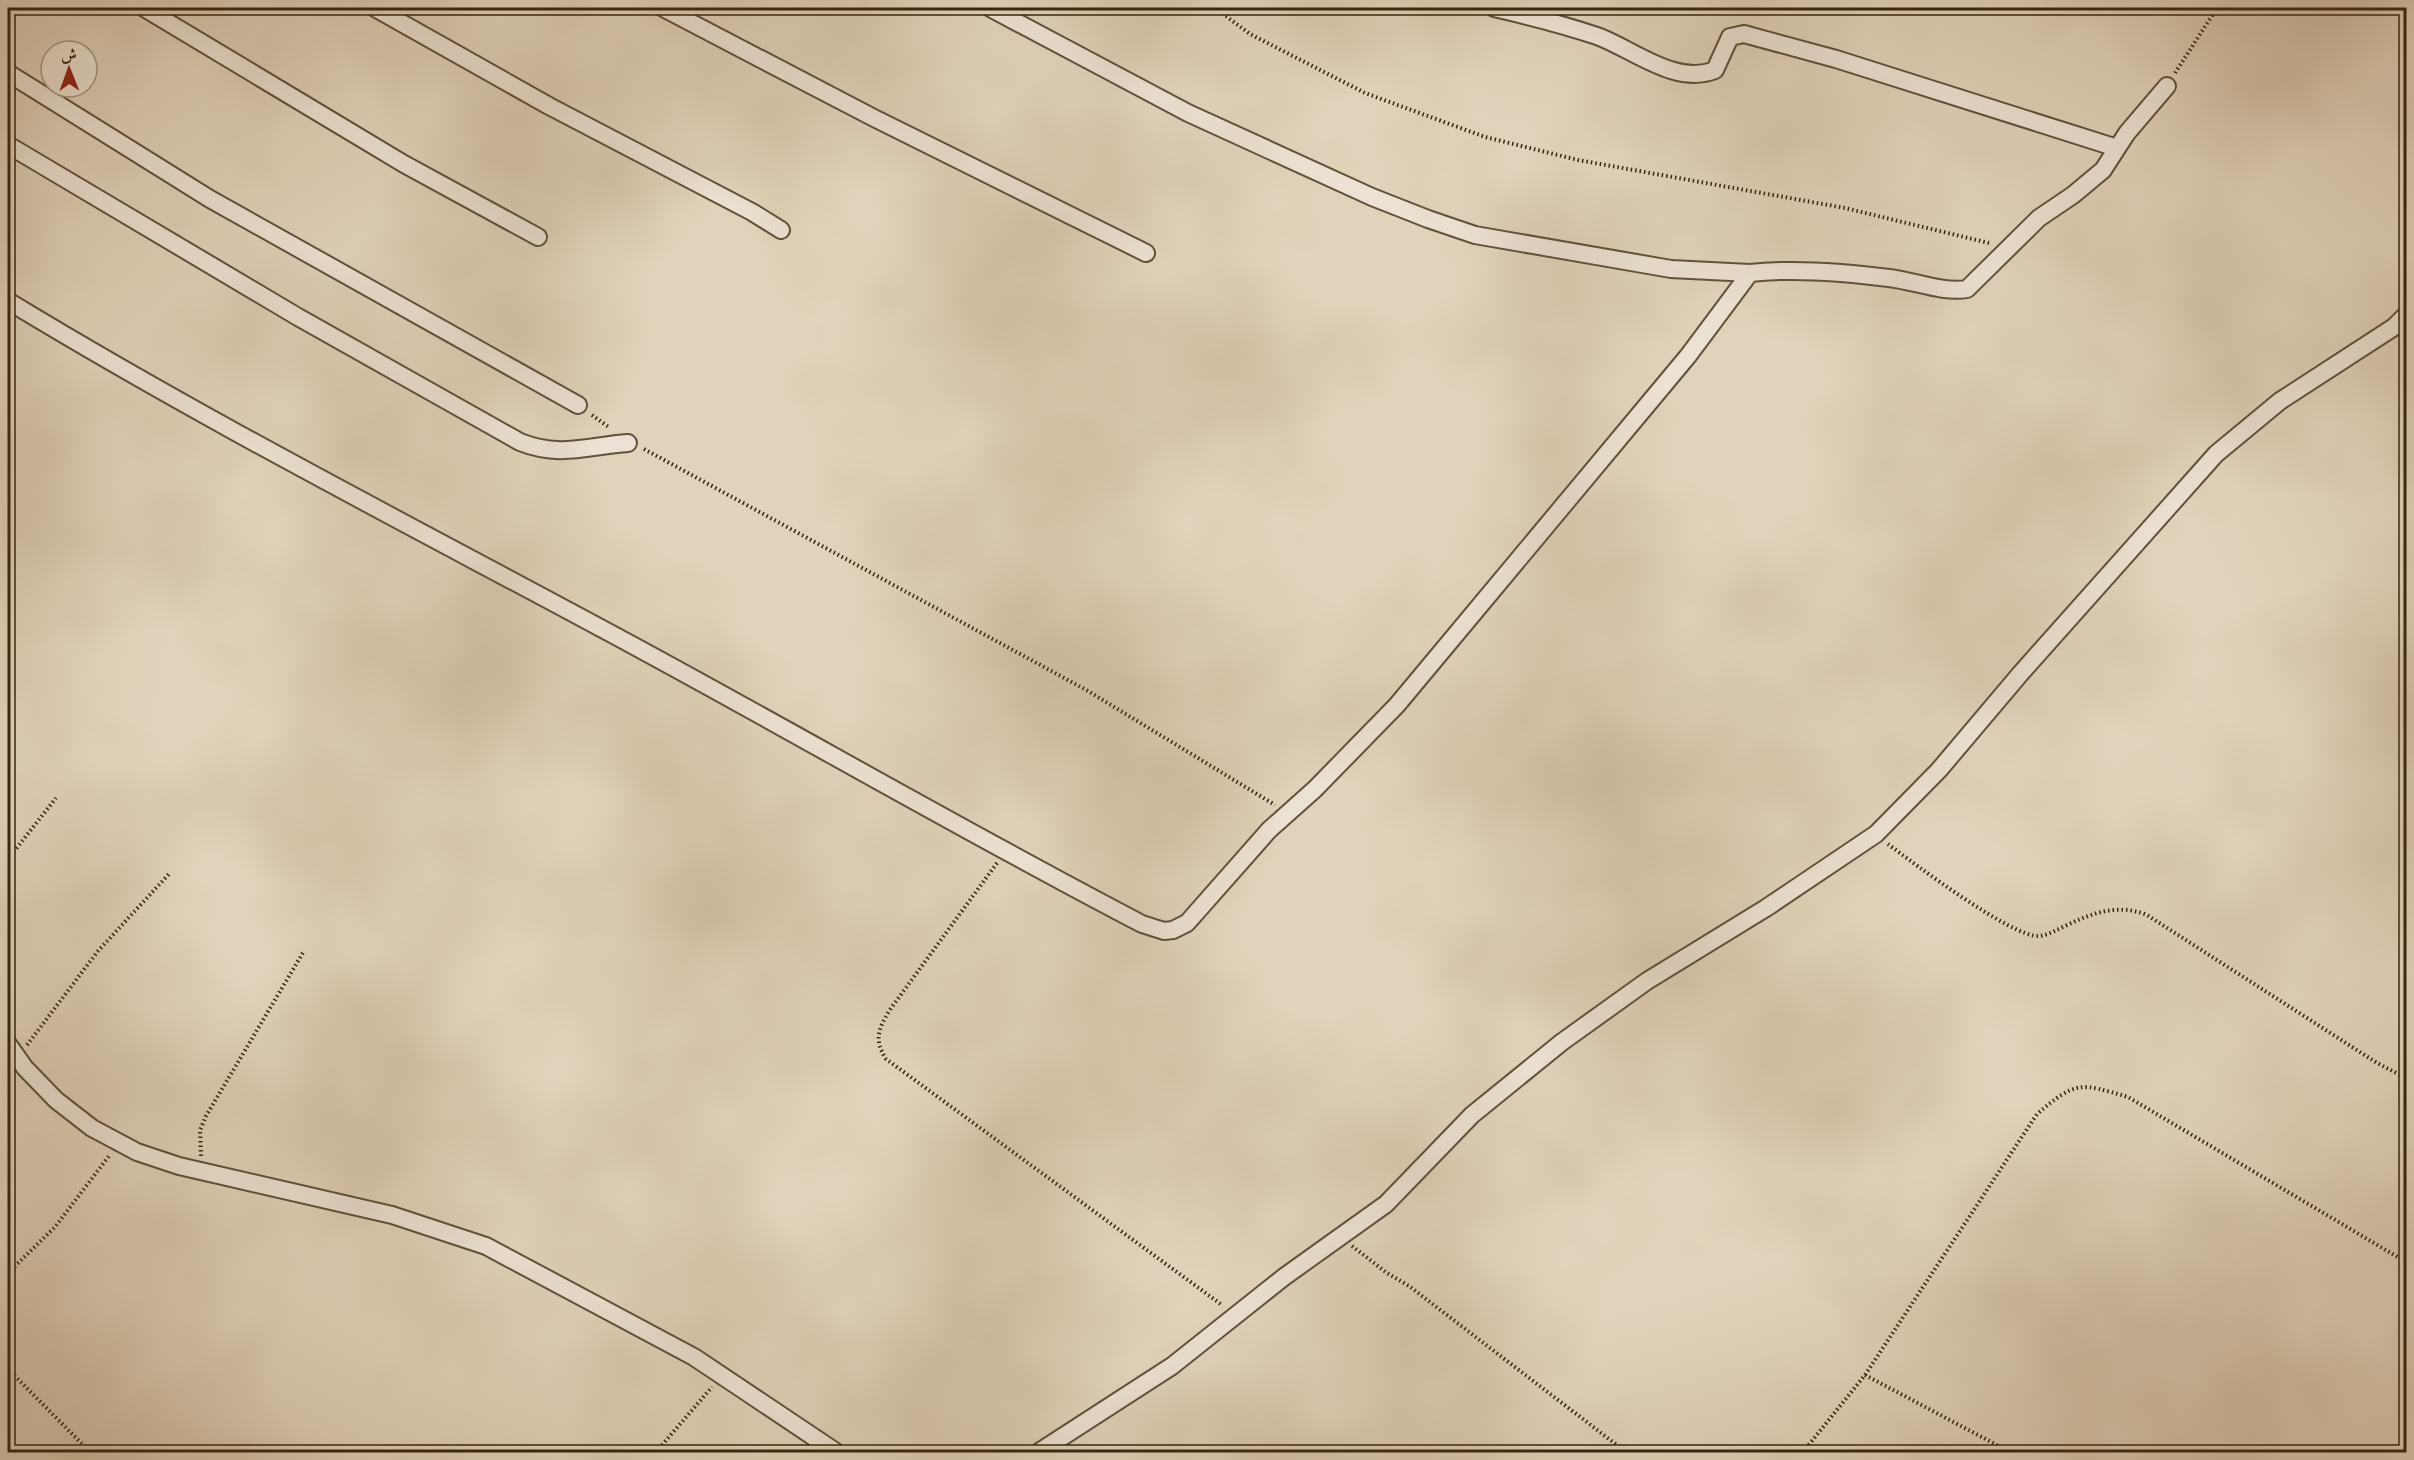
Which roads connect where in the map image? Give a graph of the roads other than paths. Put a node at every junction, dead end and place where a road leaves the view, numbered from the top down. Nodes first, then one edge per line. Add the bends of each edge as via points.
1 (144, 8) edge
2 (375, 8) edge
3 (663, 8) edge
4 (990, 8) edge
5 (1494, 8) edge
6 (8, 73) edge
7 (2167, 86) road end
8 (8, 145) edge
9 (2117, 148) junction
10 (781, 230) dead end
11 (538, 237) dead end
12 (1146, 253) dead end
13 (1750, 273) junction
14 (8, 302) edge
15 (2406, 315) edge
16 (578, 405) road end
17 (628, 443) road end
18 (12, 1051) edge
19 (836, 1452) edge
20 (1039, 1452) edge

1 - 11 street via 404,164
2 - 10 street
3 - 12 street
4 - 13 street via 1188,114 1428,219 1475,235 1671,268
5 - 9 street via 1600,38 1683,73 1714,70 1730,37 1744,34
6 - 16 street via 210,199
7 - 9 street
8 - 17 street via 298,317 520,442 554,452
9 - 13 street via 2091,181 2039,218 1973,285 1960,290 1816,271
13 - 14 street via 1688,356 1397,705 1336,769 1269,830 1205,906 1173,930 1142,924 1004,853 831,753 283,460
15 - 20 street via 2394,327 2280,401 2216,454 2020,673 1939,770 1876,834 1647,981 1562,1042 1472,1115 1386,1204 1284,1277 1172,1366
18 - 19 street via 56,1100 92,1128 137,1152 392,1215 486,1246 694,1357

